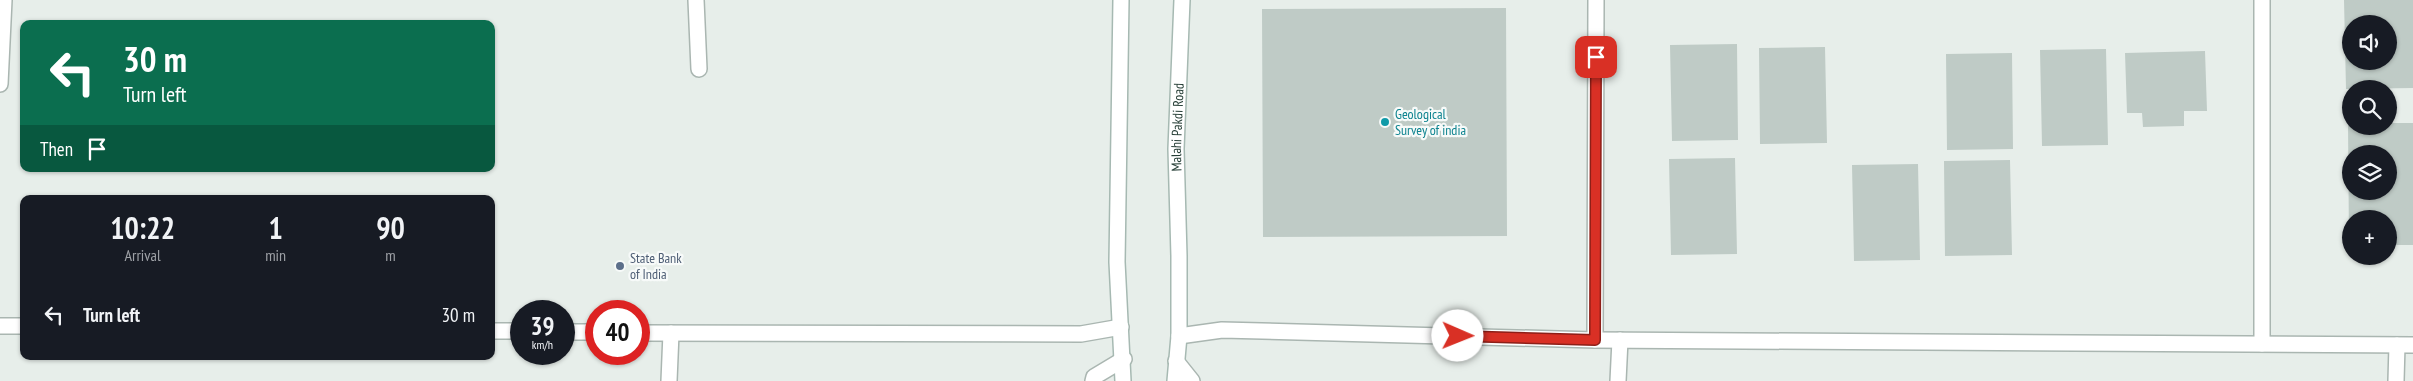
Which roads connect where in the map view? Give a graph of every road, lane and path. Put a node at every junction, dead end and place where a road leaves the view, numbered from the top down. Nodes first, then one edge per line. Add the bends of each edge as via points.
1 (4, 0) edge
2 (696, 0) edge
3 (1121, 0) edge
4 (1182, 0) edge
5 (1596, 0) edge
6 (2262, 0) edge
7 (699, 69) dead end
8 (0, 84) edge
9 (0, 326) edge
10 (20, 326) edge
11 (1121, 327) junction
12 (495, 331) edge
13 (510, 331) edge
14 (650, 332) edge
15 (671, 333) junction
16 (1179, 336) junction
17 (1595, 340) junction
18 (1620, 340) junction
19 (2262, 344) junction
20 (2397, 345) junction
21 (2413, 345) edge
22 (1124, 359) junction
23 (1176, 361) junction
24 (669, 381) edge
25 (1093, 381) edge
26 (1123, 381) edge
27 (1175, 381) edge
28 (1192, 381) edge
29 (1618, 381) edge
30 (2396, 381) edge

1 - 8 street
2 - 7 street
3 - 11 street via 1117,262
4 - 16 street, Malahi Pakdi Road via 1176,149
5 - 17 street
6 - 19 street
9 - 10 street
11 - 15 street via 1081,334
11 - 22 street
12 - 13 street
14 - 15 street
15 - 24 street
16 - 17 street via 1222,330
16 - 23 street, Malahi Pakdi Road
17 - 18 street
18 - 19 street
18 - 29 street
19 - 20 street
20 - 21 street
20 - 30 street
22 - 25 street via 1094,377
22 - 26 street
23 - 27 street, Malahi Pakdi Road
23 - 28 street

